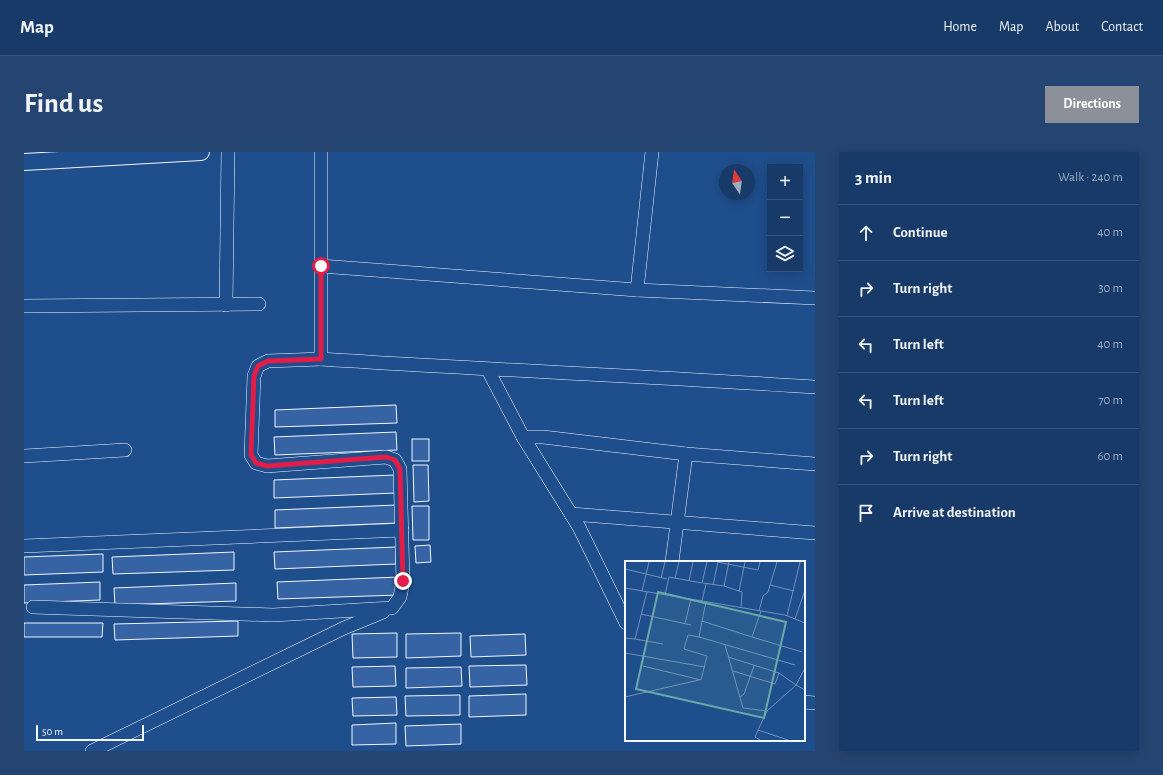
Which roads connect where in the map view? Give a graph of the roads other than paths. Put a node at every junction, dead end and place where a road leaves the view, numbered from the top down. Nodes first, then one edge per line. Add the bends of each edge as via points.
1 (201, 152) edge
2 (228, 152) edge
3 (321, 152) edge
4 (652, 152) edge
5 (66, 156) edge
6 (24, 162) edge
7 (321, 266) junction
8 (637, 290) junction
9 (815, 298) edge
10 (259, 304) dead end
11 (226, 305) junction
12 (24, 306) edge
13 (321, 359) junction
14 (488, 370) junction
15 (815, 387) edge
16 (523, 437) junction
17 (125, 450) dead end
18 (686, 454) junction
19 (24, 456) edge
20 (815, 464) edge
21 (571, 514) junction
22 (677, 521) junction
23 (402, 530) junction
24 (815, 533) edge
25 (24, 546) edge
26 (672, 561) edge
27 (33, 607) dead end
28 (392, 608) junction
29 (625, 621) edge
30 (805, 702) edge
31 (815, 703) edge
32 (92, 751) edge

1 - 5 street
2 - 11 street
3 - 7 street
4 - 8 street
5 - 6 street
7 - 8 street
7 - 13 street
8 - 9 street
10 - 11 street
11 - 12 street
13 - 14 street
13 - 23 street via 268,361 258,366 254,376 251,455 256,463 267,466 386,457 395,460 400,469
14 - 15 street via 654,376
14 - 16 street
16 - 18 street via 543,437
16 - 21 street
17 - 19 street
18 - 20 street
18 - 22 street
21 - 22 street
21 - 29 street
22 - 24 street
22 - 26 street
23 - 25 street
23 - 28 street via 403,581 400,597
27 - 28 street via 273,615
28 - 32 street via 344,628
30 - 31 street

